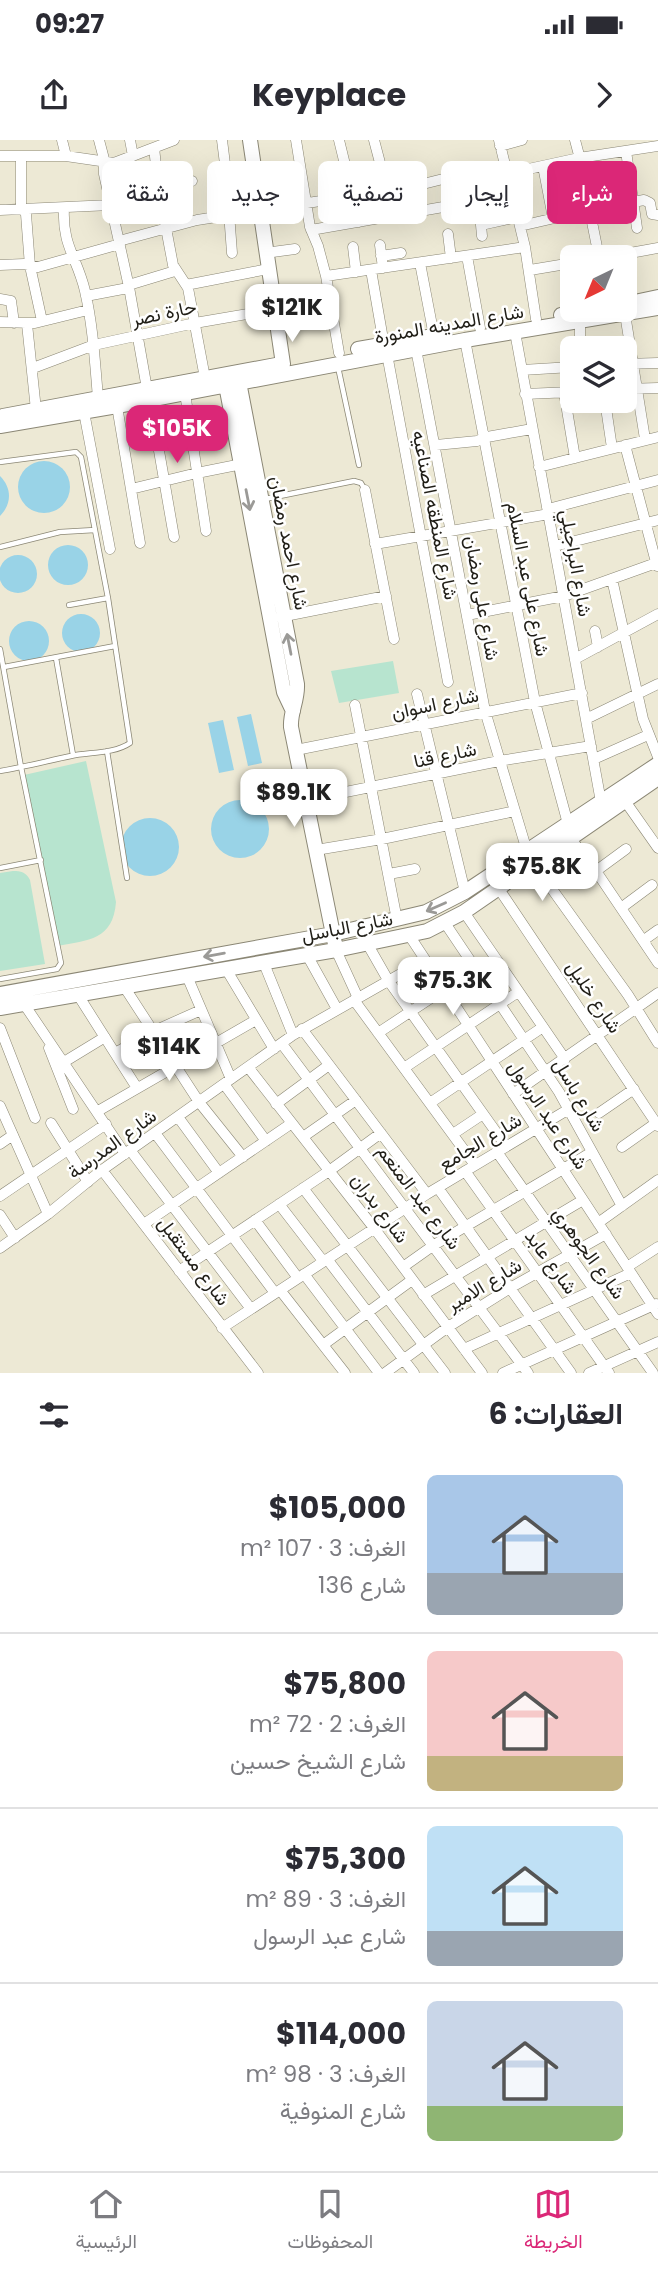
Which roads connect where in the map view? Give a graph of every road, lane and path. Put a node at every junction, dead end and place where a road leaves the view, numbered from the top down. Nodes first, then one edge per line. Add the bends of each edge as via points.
1 (62, 140) edge
2 (99, 140) edge
3 (130, 140) edge
4 (174, 140) edge
5 (222, 140) edge
6 (250, 140) edge
7 (296, 140) edge
8 (339, 140) edge
9 (374, 140) edge
10 (522, 140) edge
11 (575, 140) edge
12 (500, 143) edge
13 (658, 146) edge
14 (154, 148) junction
15 (626, 151) junction
16 (0, 156) edge
17 (21, 156) junction
18 (66, 156) junction
19 (133, 156) junction
20 (579, 158) junction
21 (104, 161) edge
22 (120, 161) edge
23 (156, 161) edge
24 (224, 161) edge
25 (253, 161) edge
26 (345, 161) edge
27 (379, 161) edge
28 (504, 161) edge
29 (580, 161) edge
30 (628, 161) edge
31 (102, 163) edge
32 (543, 166) junction
33 (533, 168) edge
34 (547, 189) edge
35 (318, 201) edge
36 (637, 202) edge
37 (304, 203) edge
38 (307, 203) junction
39 (102, 206) edge
40 (64, 208) junction
41 (22, 209) junction
42 (0, 210) edge
43 (658, 215) edge
44 (207, 219) edge
45 (115, 224) edge
46 (165, 224) edge
47 (230, 224) edge
48 (261, 224) edge
49 (347, 224) edge
50 (490, 224) edge
51 (520, 224) edge
52 (593, 224) edge
53 (637, 224) edge
54 (166, 228) junction
55 (637, 228) dead end
56 (311, 230) junction
57 (447, 234) dead end
58 (482, 236) dead end
59 (119, 242) junction
60 (597, 245) edge
61 (353, 247) dead end
62 (526, 247) junction
63 (658, 248) edge
64 (295, 249) dead end
65 (637, 252) edge
66 (232, 253) dead end
67 (265, 253) junction
68 (401, 253) dead end
69 (467, 256) junction
70 (72, 257) junction
71 (451, 258) junction
72 (420, 263) junction
73 (0, 265) edge
74 (30, 265) junction
75 (560, 265) edge
76 (383, 268) junction
77 (268, 269) junction
78 (371, 270) junction
79 (530, 270) junction
80 (175, 271) junction
81 (356, 272) junction
82 (326, 276) junction
83 (186, 285) junction
84 (129, 287) junction
85 (86, 296) junction
86 (658, 297) edge
87 (0, 299) edge
88 (305, 304) dead end
89 (637, 305) edge
90 (658, 308) edge
91 (275, 309) junction
92 (637, 309) edge
93 (88, 310) junction
94 (560, 315) edge
95 (536, 319) junction
96 (42, 321) junction
97 (0, 322) edge
98 (580, 322) joint
99 (14, 323) junction
100 (195, 323) junction
101 (27, 324) junction
102 (480, 328) junction
103 (515, 332) junction
104 (433, 336) junction
105 (580, 336) edge
106 (138, 337) junction
107 (465, 340) junction
108 (94, 345) junction
109 (385, 349) junction
110 (416, 349) junction
111 (338, 358) junction
112 (658, 363) edge
113 (283, 364) junction
114 (637, 364) edge
115 (33, 368) junction
116 (560, 368) edge
117 (522, 370) junction
118 (205, 378) junction
119 (232, 383) junction
120 (658, 388) edge
121 (637, 389) joint
122 (560, 392) edge
123 (185, 393) junction
124 (148, 394) junction
125 (525, 394) junction
126 (98, 398) junction
127 (117, 406) junction
128 (36, 410) junction
129 (84, 412) junction
130 (570, 413) edge
131 (607, 413) edge
132 (0, 416) edge
133 (0, 426) edge
134 (532, 429) junction
135 (658, 437) edge
136 (483, 438) junction
137 (646, 439) junction
138 (436, 445) junction
139 (625, 445) junction
140 (612, 448) junction
141 (575, 458) junction
142 (0, 462) edge
143 (242, 464) junction
144 (359, 465) dead end
145 (539, 467) junction
146 (197, 472) junction
147 (164, 480) junction
148 (658, 480) edge
149 (636, 486) junction
150 (131, 489) junction
151 (365, 490) joint
152 (261, 499) junction
153 (548, 511) junction
154 (658, 520) edge
155 (499, 523) junction
156 (646, 523) junction
157 (95, 530) junction
158 (206, 531) dead end
159 (452, 532) junction
160 (174, 537) dead end
161 (421, 537) junction
162 (140, 543) dead end
163 (375, 544) junction
164 (555, 546) junction
165 (0, 547) edge
166 (655, 547) edge
167 (110, 550) dead end
168 (657, 566) edge
169 (612, 579) junction
170 (386, 596) junction
171 (564, 596) junction
172 (108, 598) junction
173 (69, 605) dead end
174 (515, 606) junction
175 (658, 614) edge
176 (467, 615) junction
177 (277, 617) junction
178 (595, 631) dead end
179 (624, 633) junction
180 (394, 639) dead end
181 (116, 646) junction
182 (598, 647) junction
183 (0, 649) edge
184 (56, 658) junction
185 (575, 659) junction
186 (4, 667) junction
187 (448, 682) dead end
188 (658, 684) edge
189 (582, 693) junction
190 (417, 694) dead end
191 (637, 694) junction
192 (535, 702) junction
193 (355, 705) dead end
194 (485, 711) junction
195 (586, 719) junction
196 (424, 725) junction
197 (648, 736) junction
198 (361, 737) junction
199 (592, 746) junction
200 (296, 750) junction
201 (107, 751) junction
202 (547, 754) junction
203 (73, 755) junction
204 (658, 757) edge
205 (594, 759) junction
206 (499, 761) junction
207 (658, 764) edge
208 (21, 767) junction
209 (0, 771) edge
210 (436, 774) junction
211 (658, 778) edge
212 (370, 788) junction
213 (306, 800) junction
214 (625, 801) junction
215 (604, 807) junction
216 (515, 811) junction
217 (568, 824) junction
218 (448, 825) junction
219 (382, 839) junction
220 (571, 839) junction
221 (658, 848) edge
222 (316, 849) junction
223 (626, 849) dead end
224 (527, 851) junction
225 (41, 860) junction
226 (534, 864) junction
227 (0, 868) edge
228 (415, 869) dead end
229 (596, 871) junction
230 (389, 874) junction
231 (127, 878) dead end
232 (652, 885) dead end
233 (499, 889) junction
234 (465, 892) junction
235 (621, 908) junction
236 (464, 912) junction
237 (397, 920) junction
238 (445, 923) junction
239 (658, 930) edge
240 (333, 934) junction
241 (409, 935) junction
242 (644, 940) junction
243 (368, 944) junction
244 (336, 950) junction
245 (307, 955) junction
246 (425, 960) junction
247 (263, 961) junction
248 (658, 963) edge
249 (226, 969) junction
250 (475, 969) junction
251 (127, 971) junction
252 (187, 976) junction
253 (0, 979) edge
254 (388, 980) junction
255 (486, 984) dead end
256 (128, 987) junction
257 (444, 990) junction
258 (519, 992) junction
259 (658, 993) edge
260 (0, 994) edge
261 (78, 995) junction
262 (356, 999) junction
263 (24, 1004) junction
264 (500, 1004) junction
265 (0, 1008) edge
266 (636, 1008) junction
267 (337, 1009) junction
268 (201, 1010) junction
269 (411, 1012) junction
270 (256, 1020) junction
271 (468, 1026) junction
272 (543, 1027) junction
273 (0, 1028) edge
274 (154, 1031) junction
275 (42, 1032) junction
276 (297, 1032) junction
277 (378, 1033) junction
278 (599, 1035) junction
279 (105, 1037) junction
280 (524, 1039) junction
281 (215, 1043) junction
282 (658, 1043) edge
283 (278, 1046) junction
284 (436, 1047) junction
285 (115, 1053) junction
286 (565, 1059) junction
287 (491, 1061) junction
288 (64, 1062) junction
289 (176, 1065) junction
290 (329, 1065) junction
291 (248, 1067) junction
292 (404, 1068) junction
293 (546, 1072) junction
294 (309, 1079) junction
295 (227, 1082) junction
296 (461, 1082) junction
297 (137, 1088) junction
298 (634, 1089) junction
299 (513, 1094) junction
300 (356, 1100) junction
301 (199, 1101) junction
302 (430, 1103) junction
303 (276, 1104) junction
304 (0, 1106) edge
305 (73, 1109) dead end
306 (569, 1109) junction
307 (98, 1111) junction
308 (600, 1113) dead end
309 (483, 1114) junction
310 (335, 1115) junction
311 (178, 1116) junction
312 (35, 1118) dead end
313 (51, 1123) dead end
314 (292, 1123) junction
315 (106, 1124) junction
316 (657, 1125) edge
317 (536, 1129) junction
318 (155, 1133) junction
319 (381, 1133) junction
320 (453, 1134) junction
321 (13, 1135) junction
322 (303, 1137) junction
323 (266, 1141) junction
324 (0, 1144) edge
325 (622, 1147) dead end
326 (360, 1148) junction
327 (502, 1149) junction
328 (68, 1150) junction
329 (127, 1152) junction
330 (592, 1152) junction
331 (243, 1157) junction
332 (475, 1165) junction
333 (102, 1170) junction
334 (563, 1170) junction
335 (329, 1171) junction
336 (465, 1171) junction
337 (219, 1173) junction
338 (31, 1175) junction
339 (658, 1180) edge
340 (88, 1182) junction
341 (196, 1188) junction
342 (303, 1188) junction
343 (438, 1188) junction
344 (525, 1192) junction
345 (427, 1194) junction
346 (0, 1195) edge
347 (583, 1200) junction
348 (279, 1204) junction
349 (172, 1205) junction
350 (622, 1206) junction
351 (405, 1208) junction
352 (493, 1211) junction
353 (48, 1214) junction
354 (0, 1215) edge
355 (255, 1220) junction
356 (545, 1222) junction
357 (598, 1223) junction
358 (144, 1224) junction
359 (466, 1227) junction
360 (374, 1228) junction
361 (606, 1234) junction
362 (232, 1235) junction
363 (15, 1238) junction
364 (514, 1241) junction
365 (434, 1245) junction
366 (347, 1246) junction
367 (658, 1247) edge
368 (0, 1248) edge
369 (207, 1251) junction
370 (569, 1255) junction
371 (487, 1257) junction
372 (325, 1260) junction
373 (402, 1266) junction
374 (629, 1270) junction
375 (178, 1271) junction
376 (537, 1273) junction
377 (456, 1275) junction
378 (301, 1276) junction
379 (412, 1280) junction
380 (510, 1288) junction
381 (594, 1289) junction
382 (278, 1292) junction
383 (424, 1294) junction
384 (387, 1298) junction
385 (561, 1305) junction
386 (480, 1307) junction
387 (656, 1307) edge
388 (251, 1309) junction
389 (368, 1312) junction
390 (532, 1318) junction
391 (617, 1322) junction
392 (448, 1327) junction
393 (222, 1328) junction
394 (345, 1329) junction
395 (499, 1333) junction
396 (583, 1337) junction
397 (658, 1342) edge
398 (323, 1345) junction
399 (424, 1345) junction
400 (464, 1349) junction
401 (555, 1350) junction
402 (638, 1351) junction
403 (403, 1359) junction
404 (525, 1369) edge
405 (607, 1370) edge
406 (258, 1373) edge
407 (345, 1373) edge
408 (379, 1373) edge
409 (385, 1373) edge
410 (414, 1373) edge
411 (445, 1373) edge
412 (482, 1373) edge
413 (503, 1373) edge
414 (571, 1373) edge
415 (589, 1373) edge
416 (653, 1373) edge

1 - 18 street
2 - 21 street
3 - 19 street
4 - 14 street
5 - 24 street
6 - 25 main road
7 - 38 street
8 - 26 street
9 - 27 street
10 - 12 street
11 - 20 street
12 - 28 street
13 - 15 street
14 - 19 street
14 - 23 street
15 - 20 street
15 - 30 street
16 - 17 street
17 - 18 street
17 - 41 street
18 - 31 street
19 - 22 street
20 - 29 street
20 - 32 street
32 - 33 street
32 - 34 street
35 - 38 street
36 - 43 street via 649,201 652,215
37 - 38 street
38 - 56 street
39 - 40 street
40 - 41 street
40 - 70 street via 64,232
41 - 42 street
41 - 74 street
44 - 54 street
45 - 59 street
46 - 54 street
47 - 66 street
48 - 67 main road
49 - 56 street
50 - 58 street via 481,225
51 - 62 street
52 - 60 street
53 - 55 street
54 - 59 street
54 - 80 street
56 - 82 street
57 - 71 street
59 - 70 street
59 - 84 street
61 - 81 street
62 - 69 street
62 - 79 street
63 - 65 street
64 - 67 street
67 - 77 main road
68 - 76 street via 381,250
69 - 71 street
69 - 102 street
70 - 74 street
70 - 85 street
71 - 72 street
72 - 76 street
72 - 104 street
73 - 74 street
74 - 96 street
75 - 79 street
76 - 78 street
77 - 83 street
77 - 91 main road
78 - 81 street
78 - 109 street, شارع المنطقه الصناعيه
79 - 95 street
80 - 83 street
80 - 84 street
81 - 82 street
82 - 111 street
83 - 100 street
84 - 85 street
84 - 106 street
85 - 93 street
86 - 89 main road, شارع المدينه المنورة
87 - 99 street via 10,301
88 - 91 street, حارة نصر
90 - 92 main road, شارع المدينه المنورة
91 - 100 street, حارة نصر
91 - 113 main road
93 - 96 street
93 - 108 street
94 - 95 main road, شارع المدينه المنورة
95 - 102 main road, شارع المدينه المنورة
96 - 101 street
97 - 99 street
98 - 103 main road, شارع المدينه المنورة
98 - 105 street
99 - 101 street
100 - 106 street, حارة نصر
100 - 118 street
101 - 115 street
102 - 104 main road, شارع المدينه المنورة
103 - 107 main road, شارع المدينه المنورة
103 - 117 street, شارع البراجيلي
104 - 109 main road, شارع المدينه المنورة
106 - 108 street, حارة نصر
106 - 124 street
107 - 110 main road, شارع المدينه المنورة
107 - 136 street, شارع على عبد السلام
108 - 115 street, حارة نصر
108 - 126 street
109 - 110 main road, شارع المدينه المنورة
109 - 111 main road, شارع المدينه المنورة
109 - 161 street, شارع المنطقه الصناعيه
110 - 138 street, شارع على رمضان
111 - 113 main road, شارع المدينه المنورة
111 - 119 main road, شارع المدينه المنورة
111 - 144 lane
112 - 114 street
113 - 118 main road, شارع المدينه المنورة
115 - 128 street
116 - 117 street
117 - 125 street, شارع البراجيلي
118 - 124 main road, شارع المدينه المنورة
119 - 123 main road, شارع المدينه المنورة
119 - 143 main road, شارع احمد رمضان
119 - 152 main road, شارع احمد رمضان
120 - 121 street
121 - 137 street
122 - 125 street
123 - 124 main road, شارع المدينه المنورة
123 - 146 street
124 - 126 main road, شارع المدينه المنورة
124 - 127 main road, شارع المدينه المنورة
124 - 147 street
125 - 134 street, شارع البراجيلي
126 - 128 main road, شارع المدينه المنورة
127 - 129 main road, شارع المدينه المنورة
127 - 150 street
128 - 132 main road, شارع المدينه المنورة
129 - 133 main road, شارع المدينه المنورة
129 - 167 street
130 - 141 street
131 - 140 street
134 - 136 street
134 - 145 street, شارع البراجيلي
135 - 137 street
136 - 138 street
136 - 155 street, شارع على عبد السلام
137 - 139 street
138 - 159 street, شارع على رمضان
139 - 140 street
139 - 149 street
140 - 141 street
141 - 145 street
142 - 157 lane via 79,453
143 - 146 street
143 -> 177 main road, شارع احمد رمضان
145 - 153 street, شارع البراجيلي
146 - 147 street
146 - 158 street
147 - 150 street
147 - 160 street
148 - 149 street
149 - 153 street
149 - 156 street
150 - 162 street
151 - 152 lane via 354,481
151 - 163 street
152 - 177 main road, شارع احمد رمضان
153 - 155 street
153 - 164 street, شارع البراجيلي
154 - 156 street
155 - 159 street
155 - 174 street, شارع على عبد السلام
156 - 164 street
156 - 166 street
157 - 165 lane via 49,534
157 - 172 lane
159 - 161 street
159 - 176 street, شارع على رمضان
161 - 163 street
161 - 187 street, شارع المنطقه الصناعيه
163 - 170 street
164 - 171 street, شارع البراجيلي
166 - 168 street
168 - 169 street
169 - 171 street
169 - 179 street
170 - 177 street
170 - 180 street
171 - 174 street
171 - 185 street, شارع البراجيلي
172 - 173 lane
172 - 181 lane
174 - 176 street
174 - 192 street, شارع على عبد السلام
175 - 179 street
176 - 194 street, شارع على رمضان
177 - 200 main road, شارع احمد رمضان via 297,684 291,724
178 - 182 street
179 - 182 street
179 - 191 street
181 - 184 lane
181 - 201 lane via 130,743
182 - 185 street
183 - 186 lane
184 - 186 lane
184 - 203 lane
185 - 189 street, شارع البراجيلي
186 - 208 lane
188 - 191 street
189 - 192 street, شارع اسوان
189 - 195 street, شارع البراجيلي
190 - 196 street
191 - 195 street
191 - 197 street
192 - 194 street, شارع اسوان
192 - 202 street, شارع على عبد السلام
193 - 198 street
194 - 196 street, شارع اسوان
194 - 206 street, شارع على رمضان
195 - 199 street, شارع البراجيلي
196 - 198 street, شارع اسوان
196 - 210 street
197 - 204 street
197 - 205 street
198 - 200 street, شارع اسوان
198 - 212 street
199 - 202 street, شارع قنا
199 - 205 street, شارع البراجيلي
200 - 213 main road, شارع احمد رمضان
201 - 203 lane
201 - 231 lane
202 - 206 street, شارع قنا
202 - 217 street, شارع على عبد السلام
203 - 208 lane
205 - 215 street, شارع البراجيلي
206 - 210 street, شارع قنا
206 - 216 street, شارع على رمضان
207 - 215 main road, شارع الباسل
208 - 209 lane
208 - 225 lane
210 - 212 street, شارع قنا
210 - 218 street
211 - 214 main road, شارع الباسل
212 - 213 street, شارع قنا
212 - 219 street
213 - 222 main road, شارع احمد رمضان
214 - 215 main road, شارع الباسل
214 - 221 street
215 - 217 main road, شارع الباسل
215 - 220 main road, شارع الباسل
216 - 218 street
216 - 224 street, شارع على رمضان
217 - 224 main road, شارع الباسل
218 - 219 street
218 - 234 street
219 - 222 street
219 - 230 street
220 - 226 main road, شارع الباسل
220 - 229 street
222 - 240 main road, شارع احمد رمضان
223 - 229 street
224 - 234 main road, شارع الباسل
225 - 227 lane
225 - 253 lane via 61,963 57,969
226 - 233 main road, شارع الباسل
226 - 266 street
228 - 230 street
229 - 235 street
230 - 237 street
232 - 235 street
233 - 236 main road, شارع الباسل
233 - 278 street, شارع خليل
234 -> 237 main road, شارع الباسل
235 - 242 street
236 - 238 main road, شارع الباسل
236 - 258 street
237 - 240 main road, شارع الباسل
238 - 241 main road, شارع الباسل
238 - 250 street
239 - 242 street
240 - 244 main road, شارع احمد رمضان
240 -> 251 main road, شارع الباسل
241 - 243 main road, شارع الباسل
241 - 246 street, شارع عبد الرسول
242 - 248 street
243 - 244 main road, شارع الباسل
243 - 254 street, شارع الجوهري
244 - 245 main road, شارع الباسل
244 - 262 street
245 - 247 main road, شارع الباسل
245 - 267 street
246 - 254 street, شارع المدرسة
246 - 257 street, شارع عبد الرسول
247 - 249 main road, شارع الباسل
247 - 276 street
249 - 252 main road, شارع الباسل
249 - 270 street, شارع عبد المنعم
250 - 255 street
250 - 257 street
251 - 256 main road
251 - 260 main road, شارع الباسل
252 - 256 main road, شارع الباسل
252 - 268 street
254 - 262 street, شارع المدرسة
254 - 269 street, شارع الجوهري
256 - 261 main road, شارع الباسل
256 - 274 street
257 - 269 street
257 - 271 street, شارع عبد الرسول
258 - 264 street
258 - 272 street
259 - 266 street
261 - 263 main road, شارع الباسل
261 - 279 street
262 - 267 street, شارع المدرسة
262 - 277 street
263 - 265 main road, شارع الباسل
263 - 275 street
264 - 271 street
264 - 280 street, شارع باسل
266 - 278 street
266 - 282 street
267 - 276 street, شارع المدرسة
268 - 274 street
268 - 281 street
269 - 277 street
269 - 284 street, شارع الجوهري
270 - 281 street
270 - 283 street, شارع عبد المنعم
271 - 284 street
271 - 287 street, شارع عبد الرسول
272 - 280 street
272 - 286 street
273 - 312 street
274 - 285 street
274 - 289 street
275 - 288 street
275 - 305 street
276 - 283 street, شارع المدرسة
276 - 290 street
277 - 292 street
278 - 286 street
278 - 298 street, شارع خليل
279 - 285 street
279 - 288 street
280 - 287 street
280 - 293 street, شارع باسل
281 - 289 street
281 - 295 street
283 - 291 street, شارع المدرسة
283 - 294 street, شارع عبد المنعم
284 - 292 street
284 - 296 street, شارع الجوهري
285 - 297 street
286 - 293 street
287 - 296 street
287 - 299 street, شارع عبد الرسول
288 - 307 street
289 - 297 street
289 - 301 street
290 - 294 street
290 - 300 street
291 - 295 street, شارع المدرسة
291 - 303 street, شارع بدران
292 - 302 street
293 - 299 street
293 - 306 street, شارع باسل
294 - 303 street
294 - 310 street, شارع عبد المنعم
295 - 301 street, شارع المدرسة
295 - 323 street
296 - 302 street
296 - 309 street, شارع الجوهري
297 - 307 street
298 - 308 street
298 - 316 street, شارع خليل
299 - 317 street, شارع عبد الرسول
300 - 310 street
300 - 319 street
301 - 311 street, شارع المدرسة
301 - 331 street
302 - 320 street
303 - 314 street, شارع بدران
304 - 321 street
306 - 317 street, شارع الجامع
306 - 330 street, شارع باسل
307 - 315 street
309 - 320 street
309 - 327 street, شارع الجوهري
310 - 322 street
310 - 326 street, شارع عبد المنعم
311 - 318 street, شارع المدرسة
311 - 337 street
313 - 328 street
314 - 322 street, شارع بدران
314 - 323 street
315 - 328 street
315 - 329 street
316 - 325 street
317 - 327 street, شارع الجامع
317 - 334 street, شارع عبد الرسول
318 - 329 street, شارع المدرسة
318 - 341 street
319 - 326 street
319 - 345 street
320 - 332 street
321 - 324 street
321 - 338 street
322 - 335 street, شارع بدران
323 - 331 street
326 - 335 street
326 - 351 street, شارع عبد المنعم
327 - 332 street, شارع الجامع
327 - 344 street, شارع الجوهري
328 - 338 street
328 - 340 street
329 - 333 street, شارع المدرسة
329 - 349 street
330 - 334 street
330 - 350 street, شارع باسل
331 - 337 street
332 - 336 street, شارع الجامع
333 - 340 street, شارع المدرسة
333 - 358 street, شارع مستقبل
334 - 344 street
334 - 347 street, شارع عبد الرسول
335 - 342 street
335 - 360 street, شارع بدران
336 - 343 street, شارع الجامع
336 - 352 street, شارع عابد
337 - 341 street
338 - 346 street
338 - 353 street
339 - 350 street
340 - 353 street, شارع المدرسة
341 - 349 street
341 - 362 street
342 - 348 street
342 - 366 street
343 - 345 street, شارع الجامع
343 - 359 street
344 - 352 street
344 - 356 street, شارع الجوهري
345 - 351 street, شارع الجامع
347 - 356 street
347 - 357 street, شارع عبد الرسول
348 - 355 street
348 - 372 street
349 - 358 street
349 - 369 street
350 - 357 street
351 - 360 street, شارع الجامع
351 - 365 street, شارع عبد المنعم
352 - 359 street
352 - 364 street, شارع عابد
353 - 363 street, شارع المدرسة
354 - 363 street
355 - 362 street
355 - 378 street
356 - 364 street
356 - 370 street, شارع الجوهري
357 - 361 street, شارع عبد الرسول
358 - 375 street, شارع مستقبل
359 - 365 street
359 - 371 street
360 - 366 street, شارع الجامع
360 - 373 street, شارع بدران
361 - 370 street, شارع الامير
361 - 374 street, شارع عبد الرسول
362 - 369 street
362 - 382 street
363 - 368 street, شارع المدرسة
364 - 371 street
364 - 376 street, شارع عابد
365 - 373 street
365 - 377 street, شارع عبد المنعم
366 - 372 street, شارع الجامع
366 - 384 street
367 - 374 street
369 - 375 street
369 - 388 street
370 - 376 street, شارع الامير
370 - 381 street, شارع الجوهري
371 - 377 street
371 - 380 street
372 - 378 street, شارع الجامع
372 - 389 street
373 - 379 street, شارع بدران
374 - 381 street
374 - 387 street, شارع عبد الرسول
375 - 393 street, شارع مستقبل
376 - 380 street, شارع الامير
376 - 385 street, شارع عابد
377 - 383 street
377 - 386 street, شارع عبد المنعم
378 - 382 street, شارع الجامع
378 - 394 street
379 - 383 street, شارع بدران
379 - 384 street
380 - 386 street, شارع الامير
380 - 390 street
381 - 385 street
381 - 391 street, شارع الجوهري
382 - 388 street, شارع الجامع
382 - 398 street
383 - 392 street, شارع بدران
384 - 389 street
384 - 399 street
385 - 390 street
385 - 396 street, شارع عابد
386 - 392 street, شارع الامير
386 - 395 street, شارع عبد المنعم
387 - 391 street
388 - 393 street, شارع الجامع
389 - 394 street
389 - 403 street
390 - 395 street
390 - 401 street
391 - 396 street
391 - 402 street, شارع الجوهري
392 - 399 street, شارع الامير
392 - 400 street, شارع بدران
393 - 406 street, شارع مستقبل
394 - 398 street
394 - 408 street
395 - 400 street
395 - 404 street, شارع عبد المنعم
396 - 401 street
396 - 405 street, شارع عابد
397 - 402 street
398 - 407 street
399 - 403 street, شارع الامير
399 - 411 street
400 - 412 street, شارع بدران
401 - 404 street
401 - 414 street
402 - 405 street
402 - 416 street, شارع الجوهري
403 - 409 street, شارع الامير
403 - 410 street
404 - 413 street
405 - 415 street

